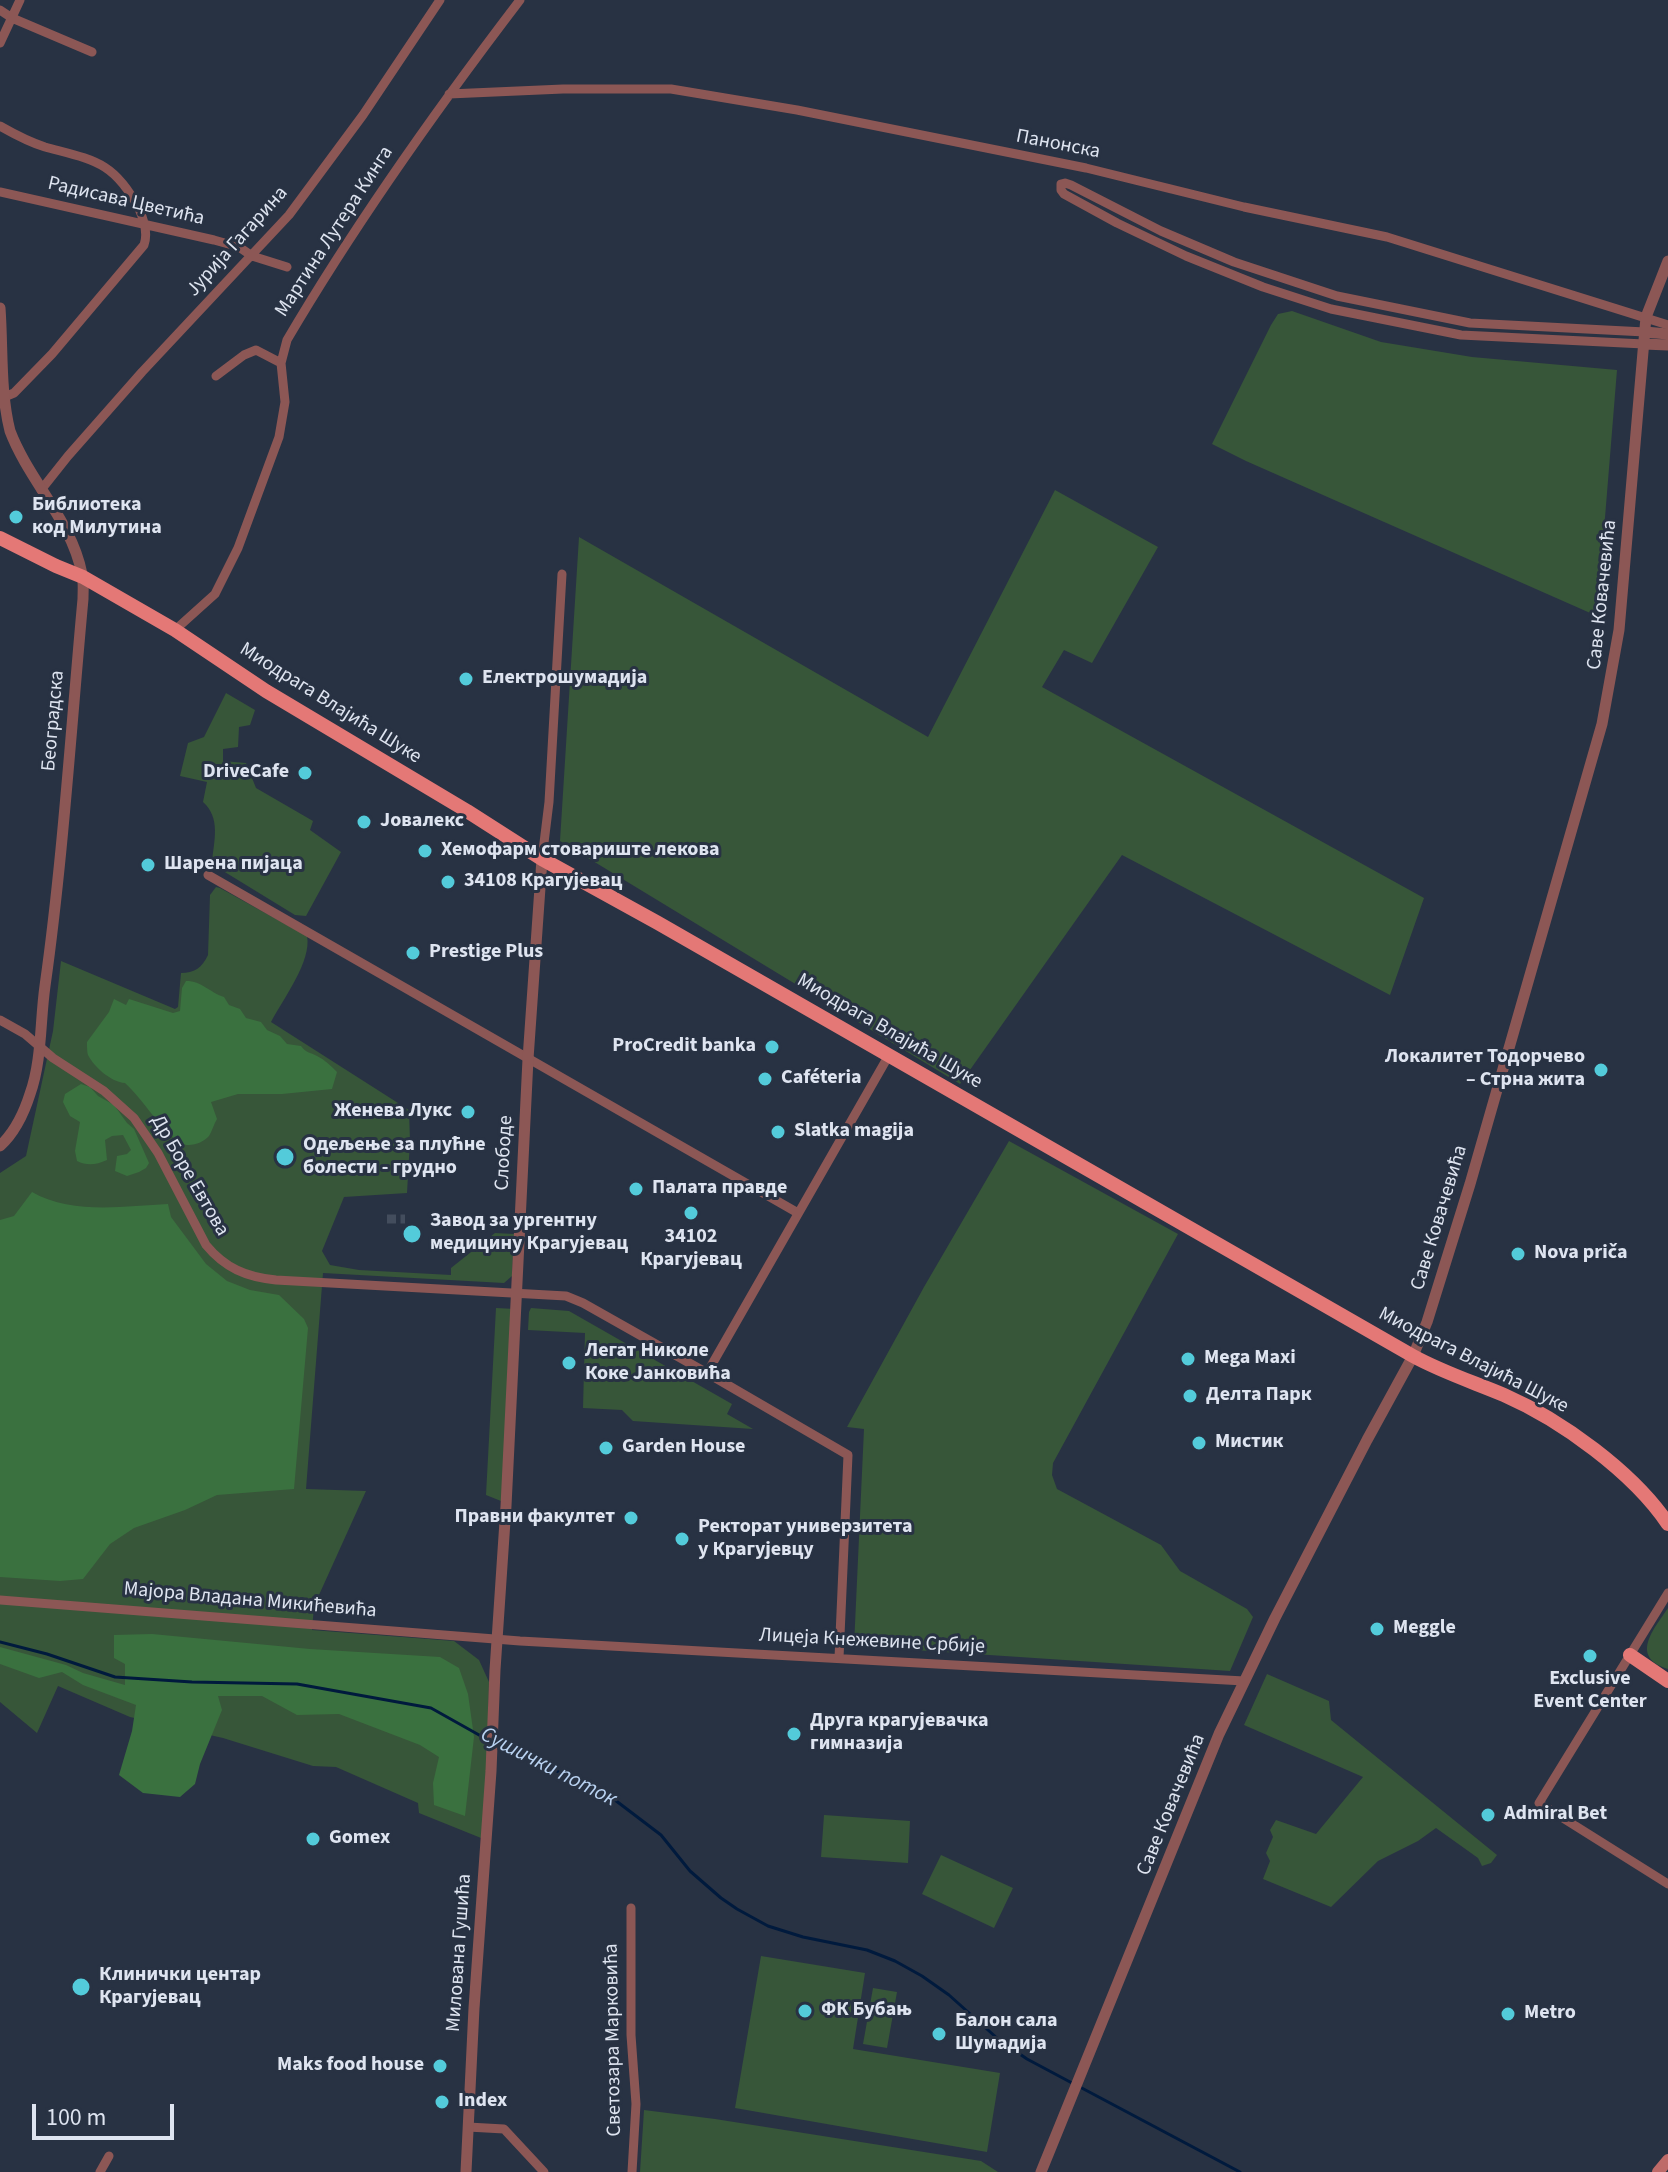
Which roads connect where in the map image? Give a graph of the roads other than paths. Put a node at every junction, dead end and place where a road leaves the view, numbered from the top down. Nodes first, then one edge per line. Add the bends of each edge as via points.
1 (20, 0) edge
2 (440, 0) edge
3 (520, 0) edge
4 (0, 10) edge
5 (12, 18) junction
6 (0, 43) edge
7 (92, 52) dead end
8 (449, 94) junction
9 (0, 126) edge
10 (0, 192) edge
11 (143, 225) junction
12 (252, 256) junction
13 (1668, 261) edge
14 (287, 267) dead end
15 (0, 308) edge
16 (1646, 317) junction
17 (1668, 325) edge
18 (1668, 334) edge
19 (1644, 338) junction
20 (1668, 345) edge
21 (281, 363) junction
22 (216, 376) dead end
23 (2, 398) edge
24 (41, 490) junction
25 (0, 538) edge
26 (562, 574) dead end
27 (83, 577) junction
28 (175, 630) junction
29 (542, 859) junction
30 (208, 875) dead end
31 (0, 1020) edge
32 (39, 1046) junction
33 (889, 1055) junction
34 (528, 1059) junction
35 (0, 1146) edge
36 (798, 1213) junction
37 (516, 1294) junction
38 (1413, 1356) junction
39 (707, 1373) junction
40 (1668, 1524) edge
41 (1668, 1593) edge
42 (0, 1600) edge
43 (497, 1639) junction
44 (1630, 1655) junction
45 (839, 1658) junction
46 (1666, 1678) edge
47 (1244, 1681) junction
48 (493, 1736) joint
49 (1668, 1884) edge
50 (631, 1908) dead end
51 (468, 2127) junction
52 (109, 2156) dead end
53 (1668, 2160) edge
54 (100, 2172) edge
55 (466, 2172) edge
56 (544, 2172) edge
57 (632, 2172) edge
58 (1041, 2172) edge
59 (1658, 2172) edge

1 - 5 street
2 - 12 street, Јурија Гагарина via 363,115
3 - 8 street, Мартина Лутера Кинга
4 - 5 street
5 - 6 street
5 - 7 street
8 - 16 street, Панонска via 671,89 797,110 1086,168 1387,237
8 - 21 street, Мартина Лутера Кинга via 365,212 287,340
9 - 11 street via 109,169 128,191
10 - 11 street, Радисава Цветића
11 - 12 street, Радисава Цветића via 239,247
11 - 23 street via 146,239 136,255 52,354 14,393
12 - 14 street, Радисава Цветића
12 - 24 street, Јурија Гагарина via 142,372
13 - 16 street, Саве Ковачевића
15 - 23 street, Београдска
16 - 17 street, Панонска
16 - 19 street, Саве Ковачевића
18 - 19 street
19 - 19 street via 1470,323 1337,296 1234,262 1061,184 1064,194 1186,256 1331,309 1461,335
19 - 20 street
19 - 38 street, Саве Ковачевића via 1619,630 1602,724 1470,1184
21 - 22 street via 256,350
21 - 28 street, Мартина Лутера Кинга via 285,402 279,437 238,548 215,594
23 - 24 street, Београдска via 12,435
24 - 27 street, Београдска via 71,540
25 - 27 main road, Миодрага Влајића Шуке
26 - 29 street, Слободе
27 - 28 main road, Миодрага Влајића Шуке
27 - 32 street, Београдска via 57,899
28 - 29 main road, Миодрага Влајића Шуке
29 - 33 main road, Миодрага Влајића Шуке
29 - 34 street, Слободе
30 - 34 street
31 - 32 street, Др Боре Евтова
32 - 35 street, Београдска via 31,1092
32 - 37 street, Др Боре Евтова via 134,1118 206,1245 245,1275
33 - 36 street
33 - 38 main road, Миодрага Влајића Шуке
34 - 36 street
34 - 37 street, Слободе
36 - 39 street
37 - 39 street, Др Боре Евтова via 575,1299
37 - 43 street, Слободе
38 - 40 main road, Миодрага Влајића Шуке via 1506,1396 1581,1440 1630,1479
38 - 47 street, Саве Ковачевића
39 - 45 street, Др Боре Евтова via 848,1455
41 - 44 street
42 - 43 street, Мајора Владана Микићевића
43 - 45 street, Лицеја Кнежевине Србије
43 - 48 street, Слободе
44 - 46 main road
44 - 49 street via 1539,1803
45 - 47 street, Лицеја Кнежевине Србије
47 - 58 street, Саве Ковачевића
48 - 51 street, Милована Гушића
50 - 57 street, Светозара Марковића via 636,2104
51 - 55 street, Милована Гушића
51 - 56 street via 504,2129
52 - 54 street
53 - 59 main road

